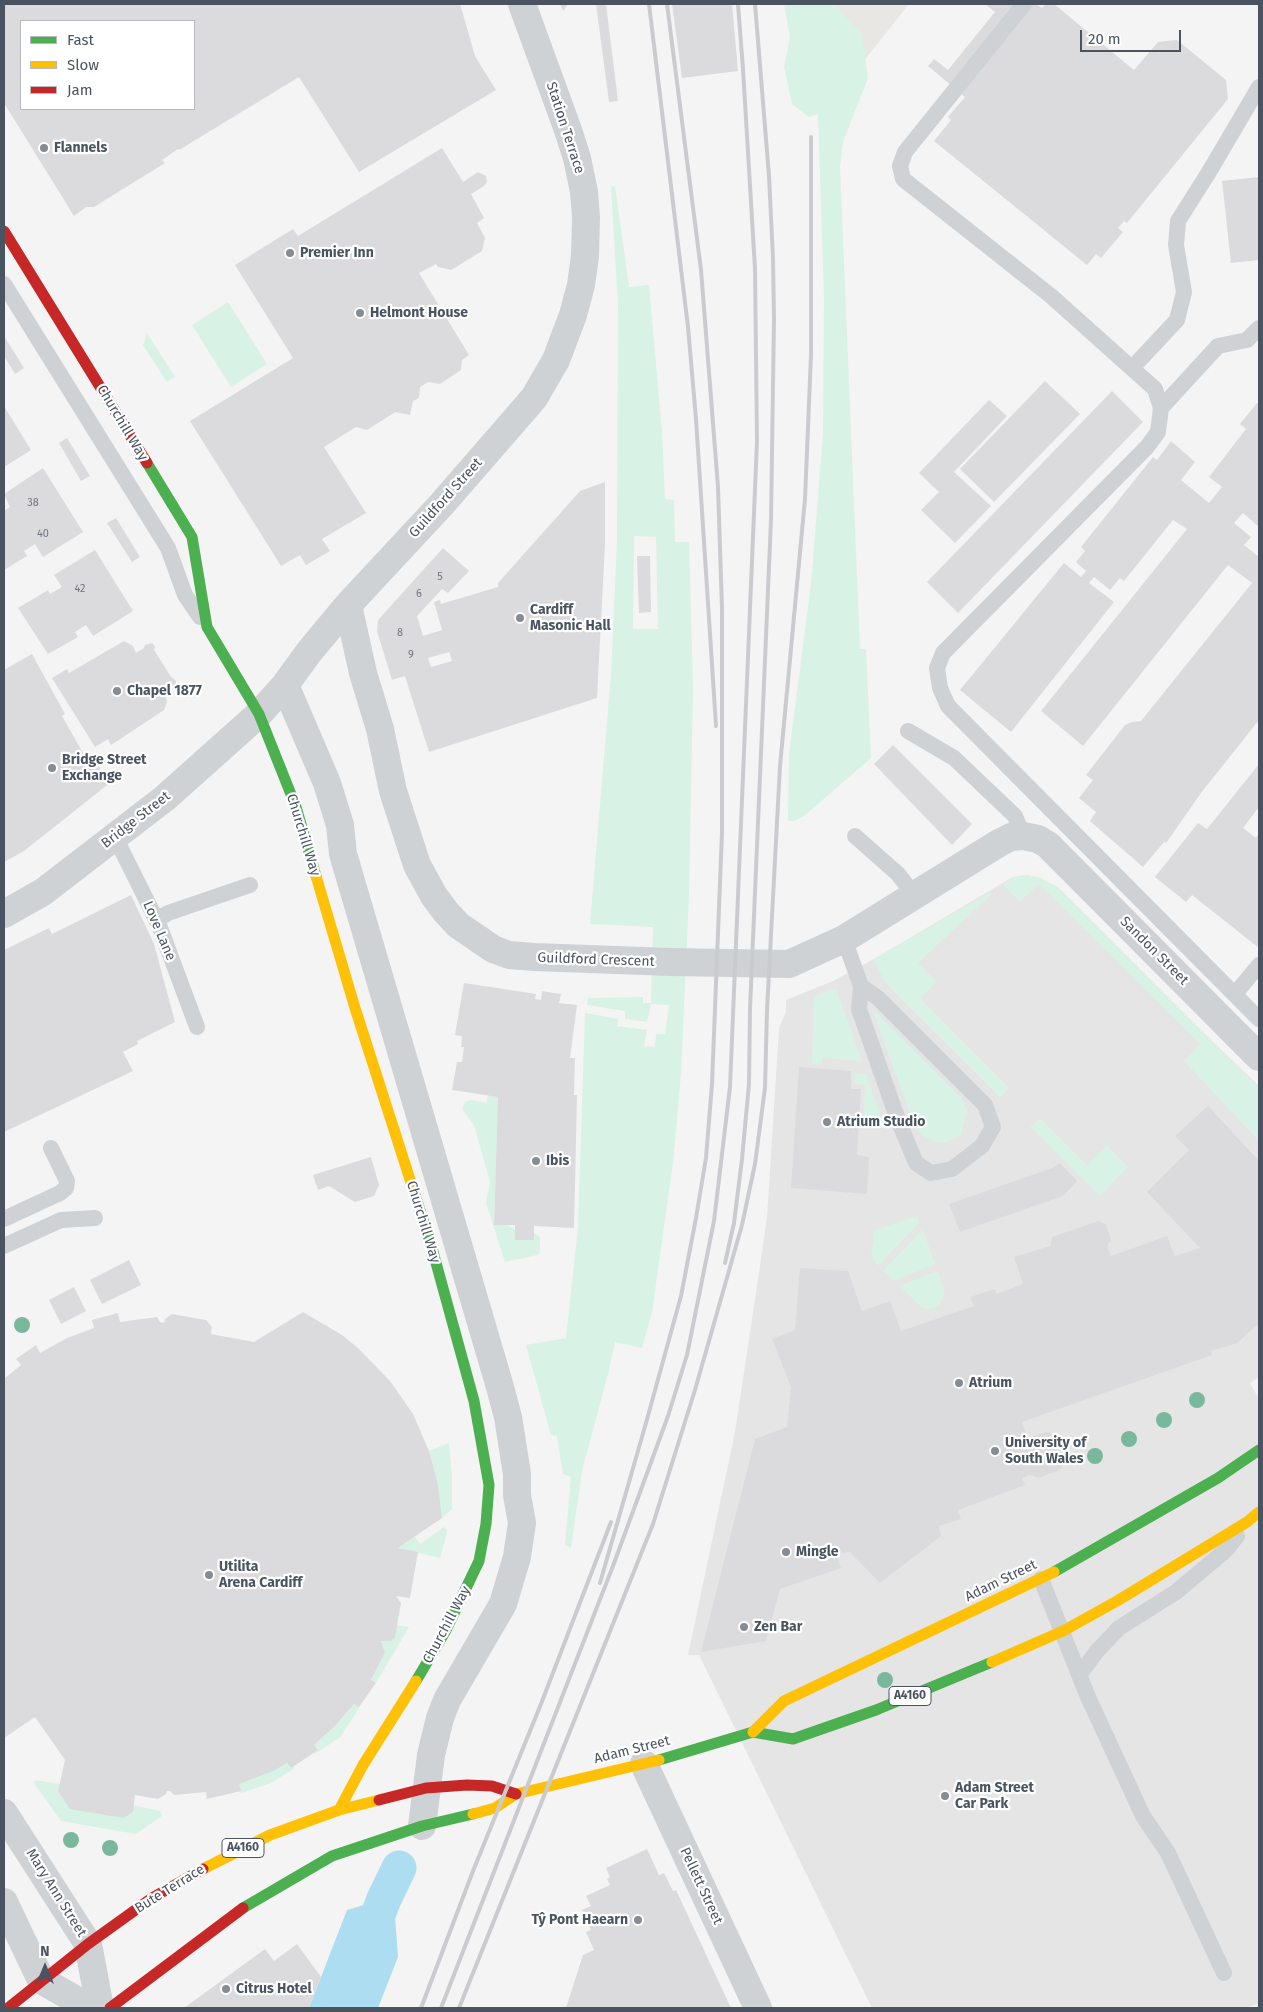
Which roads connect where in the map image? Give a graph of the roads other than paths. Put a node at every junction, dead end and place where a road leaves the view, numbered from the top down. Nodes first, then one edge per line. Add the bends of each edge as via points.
1 (522, 4) edge
2 (1024, 4) edge
3 (1259, 87) edge
4 (4, 231) edge
5 (585, 256) joint
6 (4, 284) edge
7 (1259, 328) edge
8 (1132, 368) junction
9 (1160, 408) junction
10 (348, 605) junction
11 (207, 627) junction
12 (285, 685) junction
13 (259, 714) junction
14 (908, 731) dead end
15 (855, 836) dead end
16 (115, 837) junction
17 (1035, 840) junction
18 (250, 885) dead end
19 (915, 896) junction
20 (4, 914) edge
21 (156, 920) junction
22 (844, 939) junction
23 (1259, 966) edge
24 (861, 986) junction
25 (1235, 994) junction
26 (1259, 1018) edge
27 (196, 1027) dead end
28 (1259, 1057) edge
29 (51, 1148) dead end
30 (95, 1218) dead end
31 (4, 1219) edge
32 (4, 1246) edge
33 (1259, 1450) edge
34 (1253, 1517) edge
35 (1041, 1579) junction
36 (1063, 1631) junction
37 (1080, 1674) junction
38 (753, 1732) junction
39 (644, 1764) junction
40 (426, 1788) junction
41 (516, 1794) junction
42 (339, 1810) junction
43 (4, 1813) edge
44 (422, 1826) junction
45 (4, 1902) edge
46 (88, 1944) junction
47 (1224, 1973) dead end
48 (42, 1980) junction
49 (8, 2008) edge
50 (90, 2008) edge
51 (100, 2008) edge
52 (110, 2008) edge
53 (758, 2008) edge

1 - 5 street, Station Terrace via 577,158 586,216
2 - 8 lane via 905,152 900,166 903,179 1051,296
3 - 8 lane via 1178,221 1176,245 1184,292 1177,320
4 - 11 main road, Churchill Way via 192,537
5 - 10 street, Guildford Street via 573,315 556,360 534,398
6 - 11 lane, Churchill Way via 168,548 185,595
7 - 9 lane via 1247,340 1218,346
8 - 9 lane via 1155,389
9 - 25 lane via 1158,432 1147,447 943,653 937,668 940,688 948,706
10 - 12 street, Guildford Street
10 - 22 street, Guildford Crescent via 388,771 417,865 446,912 476,938 509,955 790,964
11 - 13 main road, Churchill Way
12 - 13 street, Guildford Street
12 - 40 street, Churchill Way via 327,783 340,825 343,854 500,1387 514,1449 522,1523 517,1557 503,1604 455,1685 440,1718
13 - 16 street, Bridge Street via 172,793
13 - 42 main road, Churchill Way via 296,807 355,1008 430,1241 474,1402 489,1485 479,1561 462,1598
14 - 17 lane via 954,758 1015,816
15 - 19 lane via 898,874
16 - 20 street, Bridge Street via 43,892
16 - 21 lane, Love Lane
17 - 19 street, Guildford Crescent via 1011,837
17 - 28 street, Sandon Street
18 - 21 lane
19 - 22 street, Guildford Crescent
21 - 27 lane, Love Lane
22 - 24 lane
23 - 25 lane
24 - 24 lane via 878,998 985,1105 994,1127 982,1146 952,1169 932,1173 916,1163 858,1009
25 - 26 lane
29 - 31 lane via 67,1181 66,1188
30 - 32 lane via 60,1220
33 - 35 main road, Adam Street / A4160 via 1218,1478
34 - 36 main road, Adam Street / A4160
34 - 37 lane via 1226,1550 1176,1592 1119,1628
35 - 36 lane
35 - 38 main road, Adam Street / A4160 via 784,1700
36 - 37 lane
36 - 38 main road, Adam Street / A4160 via 921,1692 793,1739
37 - 47 lane via 1142,1816 1168,1854
38 - 39 main road, Adam Street / A4160
39 - 41 main road, Adam Street / A4160
39 - 53 street, Pellett Street
40 - 41 main road, A4160 via 492,1786
40 - 42 main road, A4160
40 - 44 street, Churchill Way
41 - 44 main road, Adam Street / A4160 via 495,1808
42 - 46 main road, Bute Terrace / A4160 via 270,1835 203,1868 152,1898
43 - 46 street, Mary Ann Street
44 - 52 main road, Adam Street / A4160 via 332,1856 252,1901
45 - 48 street
46 - 48 main road, Bute Terrace / A4160
46 - 51 street, Mary Ann Street
48 - 49 main road, Bute Terrace / A4160
48 - 50 street

